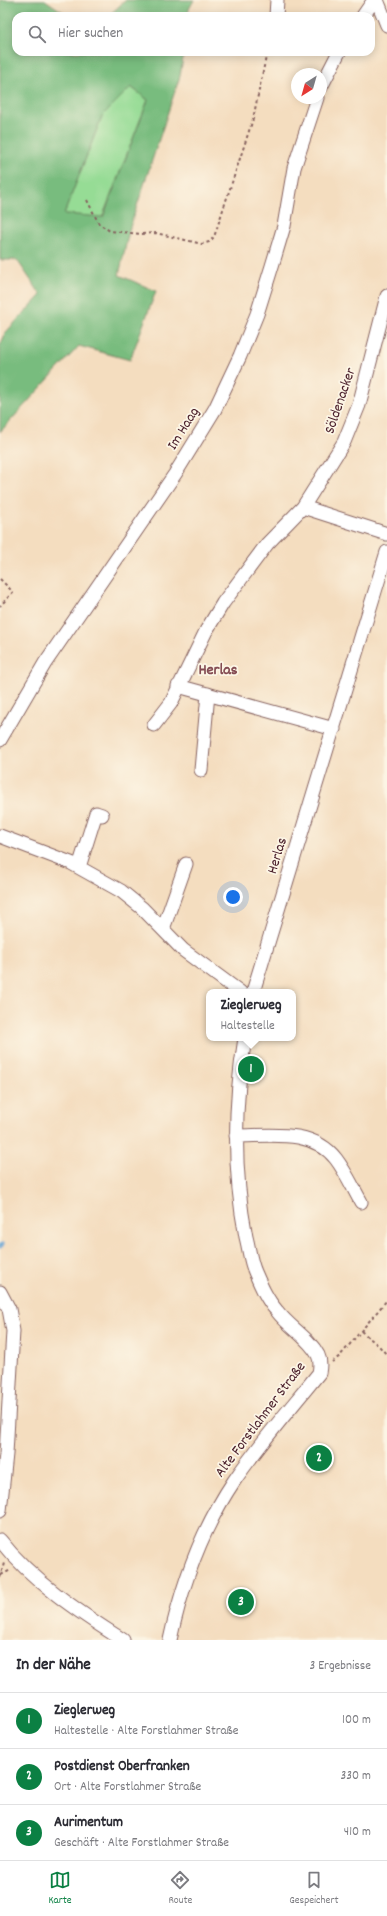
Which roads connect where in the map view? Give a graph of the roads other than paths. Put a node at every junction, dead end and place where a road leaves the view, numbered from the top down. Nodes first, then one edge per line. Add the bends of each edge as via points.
1 (277, 0) edge
2 (376, 0) edge
3 (276, 12) edge
4 (366, 12) edge
5 (387, 25) edge
6 (337, 56) edge
7 (327, 75) edge
8 (315, 104) edge
9 (387, 296) edge
10 (303, 507) junction
11 (387, 534) edge
12 (387, 552) edge
13 (178, 686) junction
14 (208, 694) junction
15 (154, 725) dead end
16 (334, 729) junction
17 (0, 740) edge
18 (202, 770) dead end
19 (102, 815) dead end
20 (0, 836) edge
21 (186, 864) dead end
22 (79, 867) junction
23 (164, 929) junction
24 (236, 989) edge
25 (254, 989) edge
26 (245, 1041) edge
27 (236, 1136) junction
28 (361, 1202) dead end
29 (0, 1292) edge
30 (0, 1511) edge
31 (0, 1540) edge
32 (123, 1640) edge
33 (170, 1640) edge

1 - 3 street
2 - 4 street
2 - 5 street
6 - 7 street
8 - 17 street, Im Haag via 294,168 284,226 268,280 240,356 216,409 175,474 45,663
9 - 10 street, Söldenacker via 352,425 335,458
10 - 11 street
10 - 13 street, Söldenacker via 267,544 223,603
12 - 16 street, Herlas
13 - 14 street
13 - 15 street, Söldenacker via 171,703
14 - 16 street
14 - 18 street
16 - 25 street, Herlas
19 - 22 street via 96,813
20 - 22 street
21 - 23 street
22 - 23 street via 121,891
23 - 24 street via 183,950
26 - 27 street, Alte Forstlahmer Straße
27 - 28 street via 297,1136 318,1143 336,1159
27 - 33 street, Alte Forstlahmer Straße via 240,1206 254,1270 277,1312 319,1356 318,1373 234,1481 217,1510 190,1569 176,1610
29 - 30 street via 9,1309 13,1331
31 - 32 street via 25,1568 93,1621

